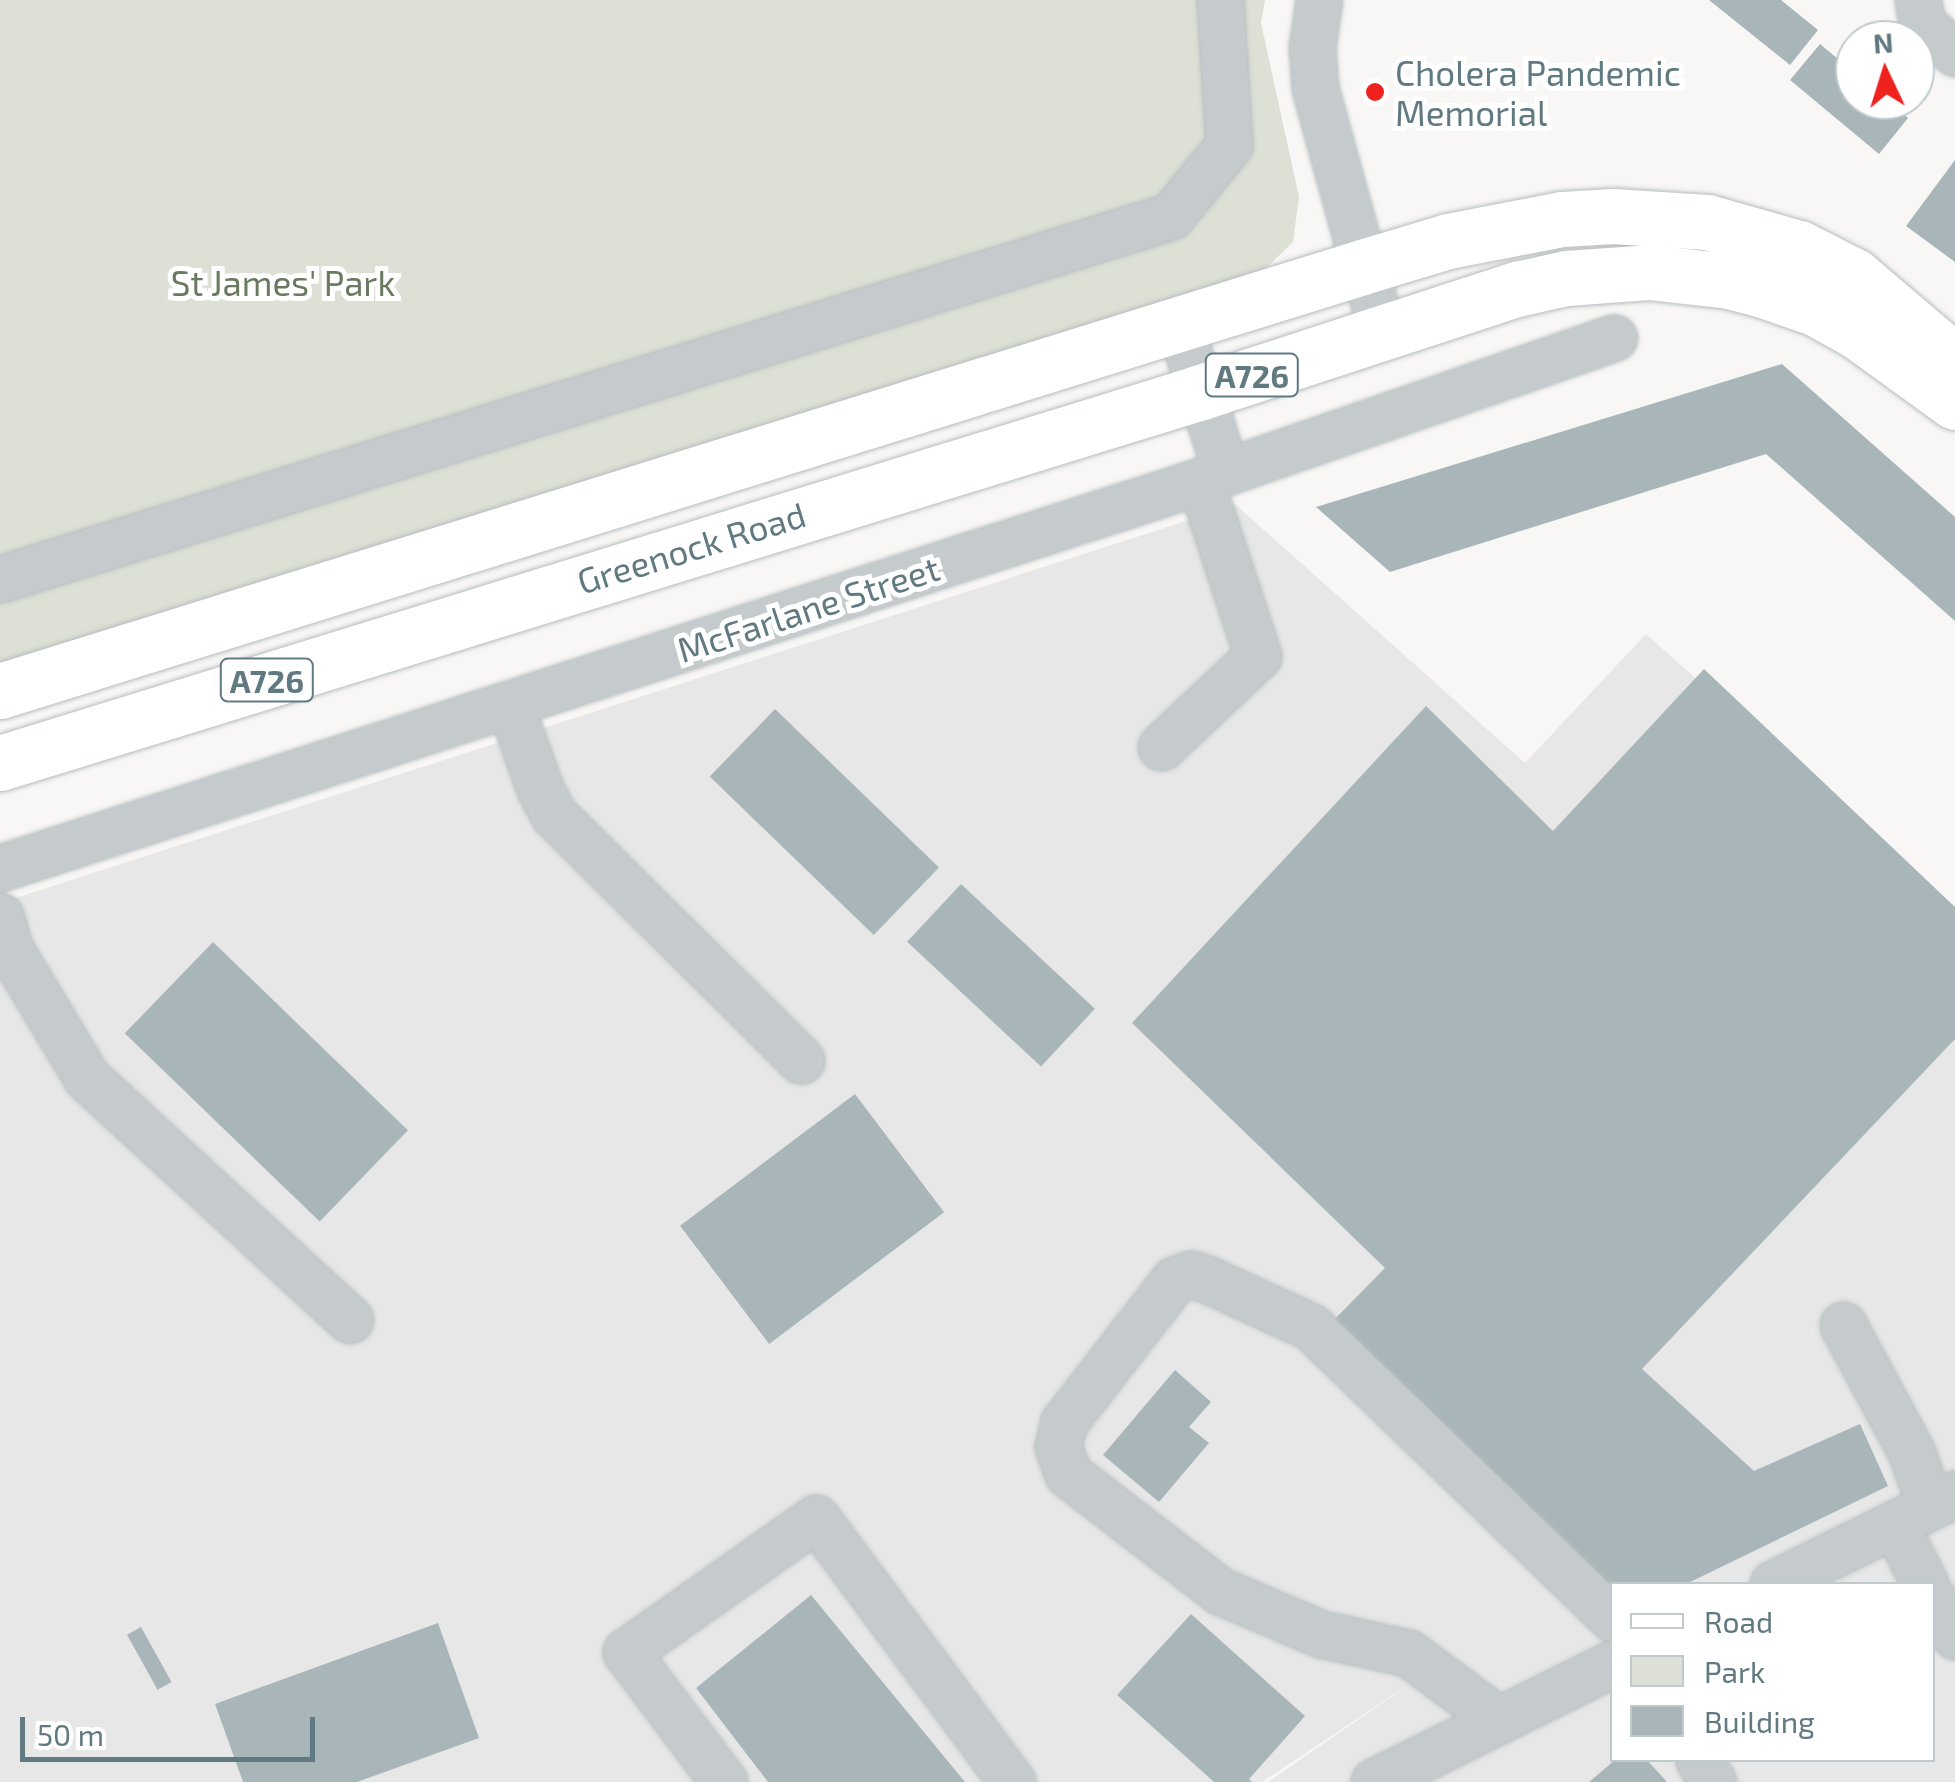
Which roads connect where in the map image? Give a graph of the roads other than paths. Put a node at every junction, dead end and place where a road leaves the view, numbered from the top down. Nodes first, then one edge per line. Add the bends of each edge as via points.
1 (1220, 0) edge
2 (1319, 0) edge
3 (1918, 0) edge
4 (1955, 53) edge
5 (1362, 267) junction
6 (1179, 323) junction
7 (1382, 331) junction
8 (1614, 338) dead end
9 (1955, 362) edge
10 (1198, 392) junction
11 (1955, 402) edge
12 (1213, 477) junction
13 (0, 579) edge
14 (0, 691) edge
15 (510, 705) junction
16 (1161, 747) dead end
17 (0, 763) edge
18 (0, 868) edge
19 (0, 916) edge
20 (801, 1060) dead end
21 (350, 1320) dead end
22 (1843, 1325) dead end
23 (1926, 1508) edge
24 (1776, 1582) edge
25 (1924, 1582) edge
26 (1935, 1603) edge
27 (1610, 1616) edge
28 (1955, 1636) edge
29 (1610, 1665) edge
30 (1499, 1720) junction
31 (724, 1782) edge
32 (1012, 1782) edge
33 (1374, 1782) edge

1 - 13 street via 1230,145 1170,216
2 - 5 street via 1315,88
3 - 4 street via 1922,24
5 - 6 main road, Greenock Road / A726
5 - 7 street
5 - 9 main road, Greenock Road / A726 via 1448,241 1562,219 1707,222 1800,248 1854,276
6 - 10 street
6 - 14 main road, Greenock Road / A726
7 - 10 main road, Greenock Road / A726
7 - 11 main road, Greenock Road / A726 via 1566,278 1689,274 1815,308
8 - 12 street, McFarlane Street
10 - 12 street
10 - 17 main road, Greenock Road / A726
12 - 15 street, McFarlane Street
12 - 16 street via 1258,656
15 - 18 street, McFarlane Street
15 - 20 street via 554,815
19 - 21 street via 9,948 86,1078
22 - 23 street via 1912,1453
23 - 24 street
23 - 25 street
26 - 28 street
27 - 30 street via 1311,1327 1191,1274 1174,1280 1064,1422 1058,1446 1068,1474 1220,1591 1321,1634 1408,1653
29 - 30 street
30 - 33 street
31 - 32 street via 626,1652 816,1518

